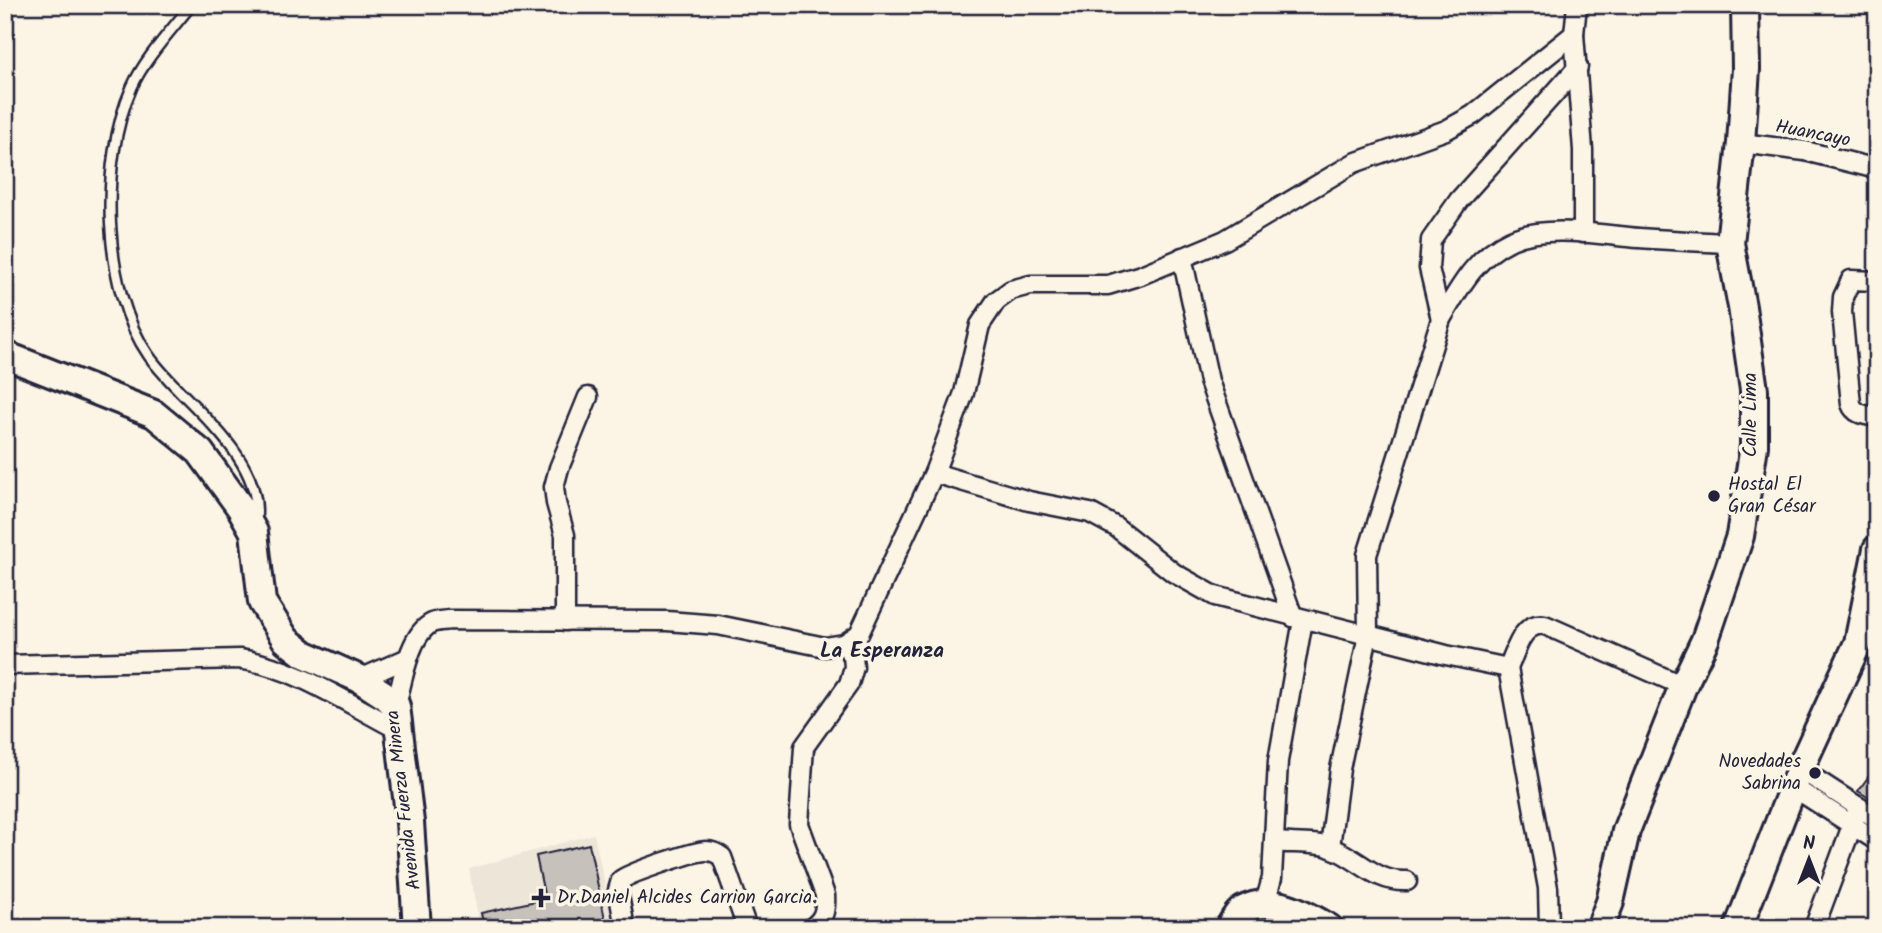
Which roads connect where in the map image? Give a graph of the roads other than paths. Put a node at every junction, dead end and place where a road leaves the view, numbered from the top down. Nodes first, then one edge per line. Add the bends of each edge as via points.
1 (191, 5) edge
2 (1577, 5) edge
3 (1745, 5) edge
4 (1573, 34) junction
5 (1578, 67) junction
6 (1741, 143) junction
7 (1877, 169) edge
8 (1583, 233) junction
9 (1730, 243) junction
10 (1182, 257) junction
11 (1877, 281) edge
12 (1441, 319) junction
13 (5, 355) edge
14 (588, 397) dead end
15 (1877, 417) edge
16 (934, 473) junction
17 (254, 532) junction
18 (1877, 549) edge
19 (1298, 619) junction
20 (565, 621) junction
21 (1368, 635) junction
22 (1867, 642) edge
23 (844, 644) junction
24 (408, 658) junction
25 (5, 665) edge
26 (1508, 668) junction
27 (360, 679) junction
28 (1683, 686) junction
29 (398, 718) junction
30 (1796, 778) junction
31 (1859, 807) junction
32 (1877, 819) edge
33 (1853, 826) junction
34 (1877, 841) edge
35 (1275, 842) junction
36 (1330, 847) junction
37 (1407, 881) dead end
38 (1265, 903) junction
39 (417, 928) edge
40 (625, 928) edge
41 (747, 928) edge
42 (811, 928) edge
43 (1229, 928) edge
44 (1329, 928) edge
45 (1549, 928) edge
46 (1600, 928) edge
47 (1738, 928) edge
48 (1814, 928) edge

1 - 17 lane via 132,86 119,124 109,209 114,264 127,313 148,355 221,434 246,469 258,503
2 - 4 street
3 - 6 street, Calle Lima
4 - 5 street
4 - 10 street via 1473,115 1446,130 1354,163 1225,240
5 - 8 street
5 - 12 street via 1459,200 1431,240 1429,268
6 - 7 street, Huancayo via 1805,151
6 - 9 street, Calle Lima
8 - 9 street
8 - 12 street via 1530,233 1509,241 1473,268
9 - 28 street, Calle Lima via 1754,390 1754,446 1740,536 1705,640
10 - 16 street via 1108,285 1030,285 1011,290 996,301 980,325 964,393
10 - 19 street via 1209,381
11 - 15 street via 1851,280 1842,312 1851,404 1858,413
12 - 21 street via 1367,555
13 - 17 street via 154,414 200,452
14 - 20 street via 554,487 565,536
16 - 19 street via 1029,501 1090,513 1116,527 1174,573 1215,596
16 - 23 street via 859,634
17 - 27 street, Avenida Fuerza Minera via 262,602 286,640 304,654
18 - 22 street
19 - 21 street
19 - 35 street via 1278,761
20 - 23 street via 718,625 825,647
20 - 24 street via 433,622 422,631
21 - 26 street
21 - 36 street via 1340,769
22 - 30 street
23 - 42 street via 855,667 849,684 804,747 799,824 826,906
24 - 27 street
24 - 29 street
25 - 29 street via 239,659 261,662
26 - 28 street via 1527,628 1536,623
26 - 45 street via 1548,888
27 - 29 street, Avenida Fuerza Minera via 386,696
28 - 46 street, Calle Lima via 1626,831
29 - 39 street, Avenida Fuerza Minera
30 - 31 street
30 - 33 street
30 - 47 street
31 - 32 street
31 - 33 street
33 - 34 street
33 - 48 street
35 - 36 street
35 - 38 street
36 - 37 street via 1378,877
38 - 43 street via 1241,911
38 - 44 street via 1282,905
40 - 41 street via 618,890 621,880 704,851 722,857

